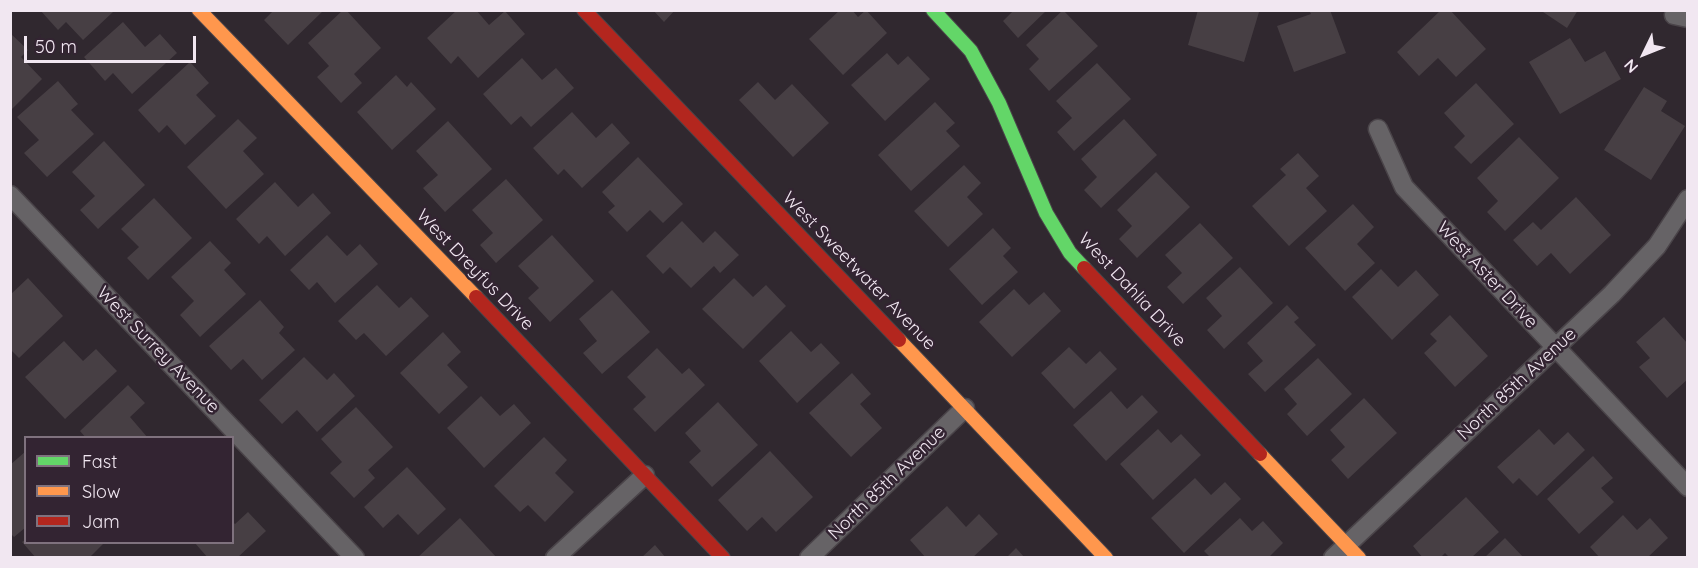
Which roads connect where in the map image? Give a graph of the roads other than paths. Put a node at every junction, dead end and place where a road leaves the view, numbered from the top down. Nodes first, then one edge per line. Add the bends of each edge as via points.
1 (199, 10) edge
2 (584, 10) edge
3 (933, 10) edge
4 (1378, 129) dead end
5 (10, 195) edge
6 (1688, 199) edge
7 (1556, 349) junction
8 (965, 408) junction
9 (645, 475) junction
10 (1688, 487) edge
11 (1353, 551) edge
12 (355, 558) edge
13 (555, 558) edge
14 (723, 558) edge
15 (809, 558) edge
16 (1106, 558) edge
17 (1333, 558) edge

1 - 9 street, West Dreyfus Drive
2 - 8 street, West Sweetwater Avenue
3 - 11 street, West Dahlia Drive via 971,51 999,103 1046,213 1070,253
4 - 7 street, West Aster Drive via 1404,187
5 - 12 street, West Surrey Avenue
6 - 7 street, North 85th Avenue via 1657,246
7 - 10 street, West Aster Drive
7 - 11 street, North 85th Avenue
8 - 15 street, North 85th Avenue
8 - 16 street, West Sweetwater Avenue
9 - 13 street
9 - 14 street, West Dreyfus Drive
11 - 17 street, North 85th Avenue

